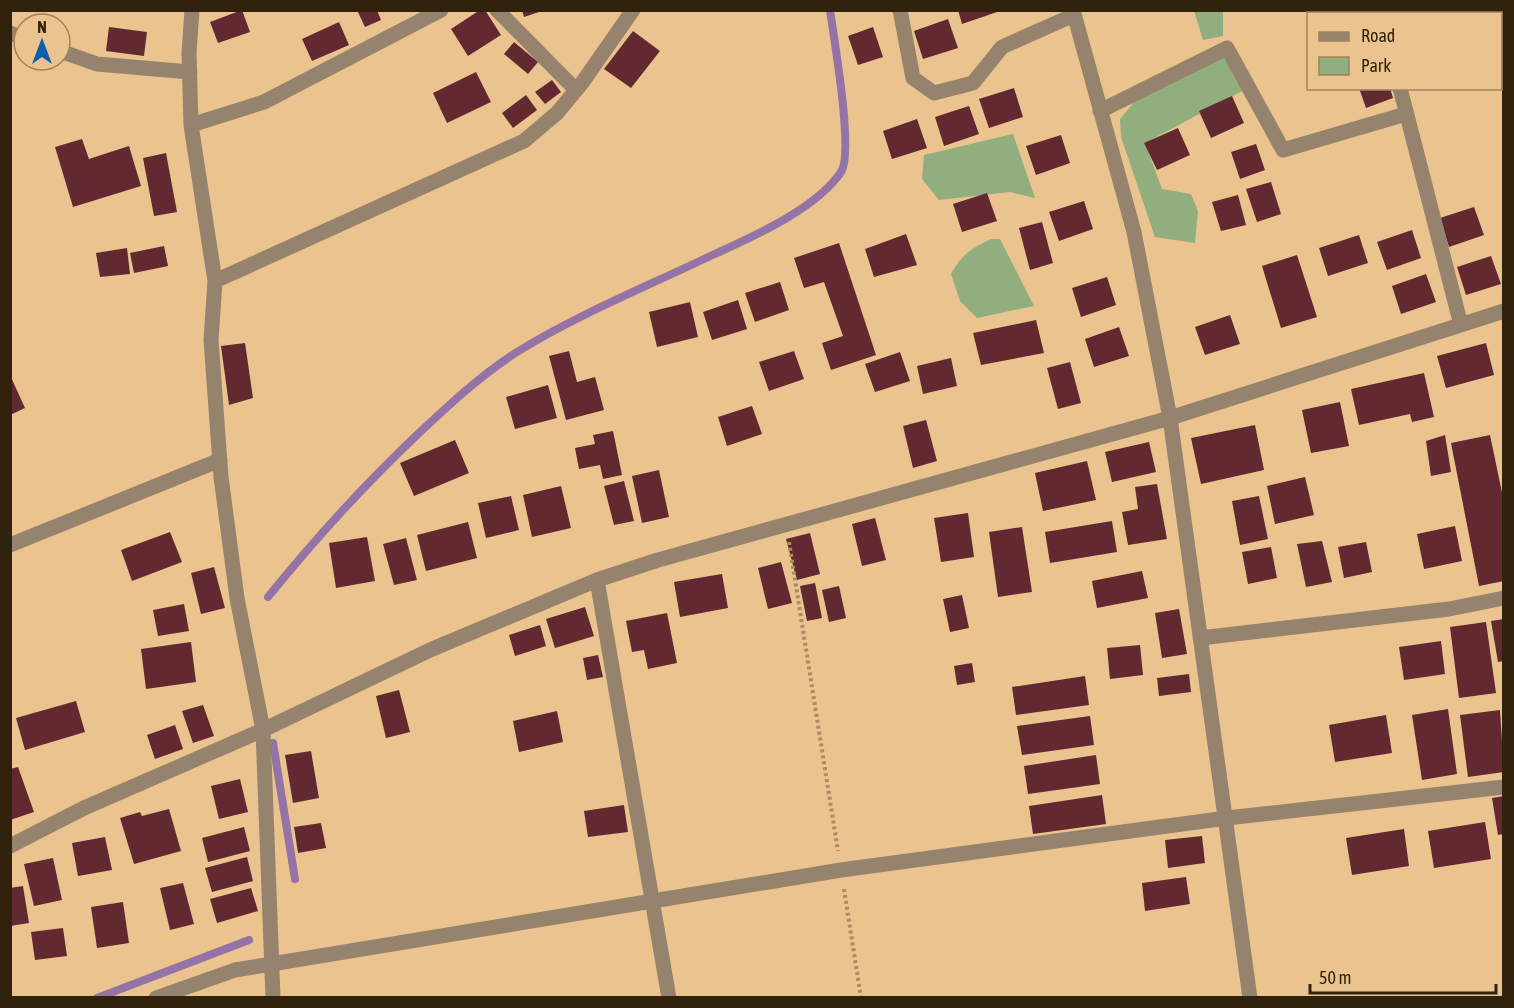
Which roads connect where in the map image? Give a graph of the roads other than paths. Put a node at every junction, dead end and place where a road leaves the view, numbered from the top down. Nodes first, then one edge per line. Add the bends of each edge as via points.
1 (192, 10) edge
2 (441, 10) edge
3 (497, 10) edge
4 (633, 10) edge
5 (900, 10) edge
6 (1074, 13) edge
7 (72, 55) edge
8 (190, 72) junction
9 (576, 90) junction
10 (1400, 90) edge
11 (1100, 111) junction
12 (1406, 114) junction
13 (191, 125) junction
14 (215, 281) junction
15 (1503, 311) edge
16 (1461, 325) junction
17 (1170, 418) junction
18 (220, 460) junction
19 (10, 545) edge
20 (597, 580) junction
21 (1503, 598) edge
22 (1200, 638) junction
23 (263, 730) junction
24 (1503, 786) edge
25 (1227, 818) junction
26 (10, 846) edge
27 (651, 900) junction
28 (273, 963) junction
29 (156, 998) edge
30 (273, 998) edge
31 (669, 998) edge
32 (1250, 998) edge

1 - 8 street
2 - 13 street via 264,102
3 - 9 street
4 - 9 street
5 - 6 street via 913,78 934,93 973,83 1002,47
6 - 11 street
7 - 8 street via 97,64
8 - 13 street
9 - 14 street via 557,113 524,141
10 - 12 street
11 - 12 street via 1227,48 1282,150
11 - 17 street via 1134,232
12 - 16 street
13 - 14 street
14 - 18 street via 211,339
15 - 16 street
16 - 17 street
17 - 20 street
17 - 22 street
18 - 19 street
18 - 23 street via 237,598
20 - 23 street via 430,650
20 - 27 street
21 - 22 street via 1449,609
22 - 25 street
23 - 26 street via 84,808
23 - 28 street
24 - 25 street
25 - 27 street
25 - 32 street
27 - 28 street
27 - 31 street
28 - 29 street via 235,970
28 - 30 street

